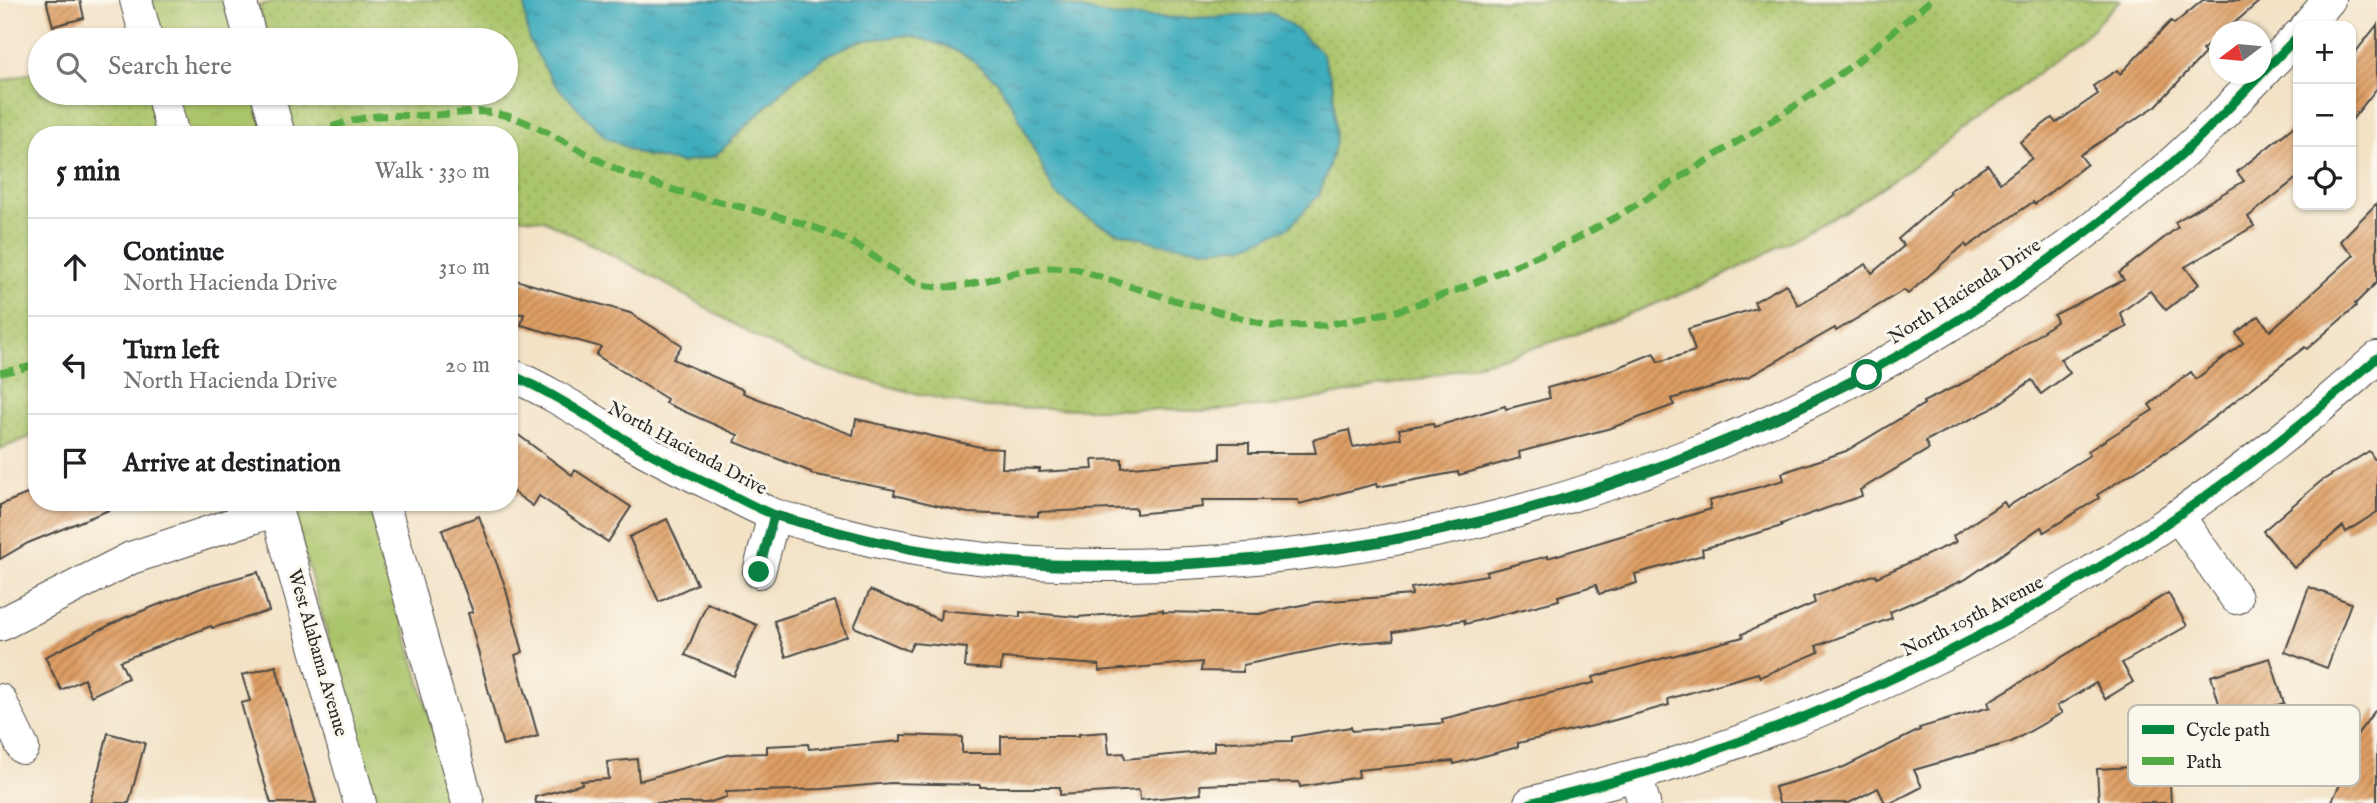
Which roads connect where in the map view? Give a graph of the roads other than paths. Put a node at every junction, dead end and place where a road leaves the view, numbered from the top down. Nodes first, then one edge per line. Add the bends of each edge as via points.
1 (136, 0) edge
2 (240, 0) edge
3 (2329, 0) edge
4 (2311, 21) edge
5 (144, 28) edge
6 (248, 28) edge
7 (2293, 41) edge
8 (165, 105) edge
9 (270, 105) edge
10 (171, 126) edge
11 (276, 126) edge
12 (2377, 358) edge
13 (518, 378) edge
14 (261, 511) edge
15 (276, 511) edge
16 (386, 511) edge
17 (774, 515) junction
18 (2179, 517) junction
19 (759, 572) dead end
20 (2236, 598) dead end
21 (0, 625) edge
22 (0, 700) edge
23 (23, 748) dead end
24 (1640, 789) edge
25 (360, 803) edge
26 (468, 803) edge
27 (1530, 803) edge

1 - 5 street
2 - 6 street
3 - 4 street
7 - 17 street, North Hacienda Drive via 2161,172 2104,219 1965,316 1867,375 1795,410 1675,462 1547,505 1337,548 1200,563 1072,566 927,552
8 - 10 street
9 - 11 street
12 - 18 street, North 105th Avenue
13 - 17 street, North Hacienda Drive via 567,402 671,465
14 - 21 street via 131,558
15 - 25 street, West Alabama Avenue
16 - 26 street
17 - 19 street, North Hacienda Drive
18 - 20 street
18 - 24 street, North 105th Avenue via 2023,613 1943,655
22 - 23 street
24 - 27 street, North 105th Avenue

